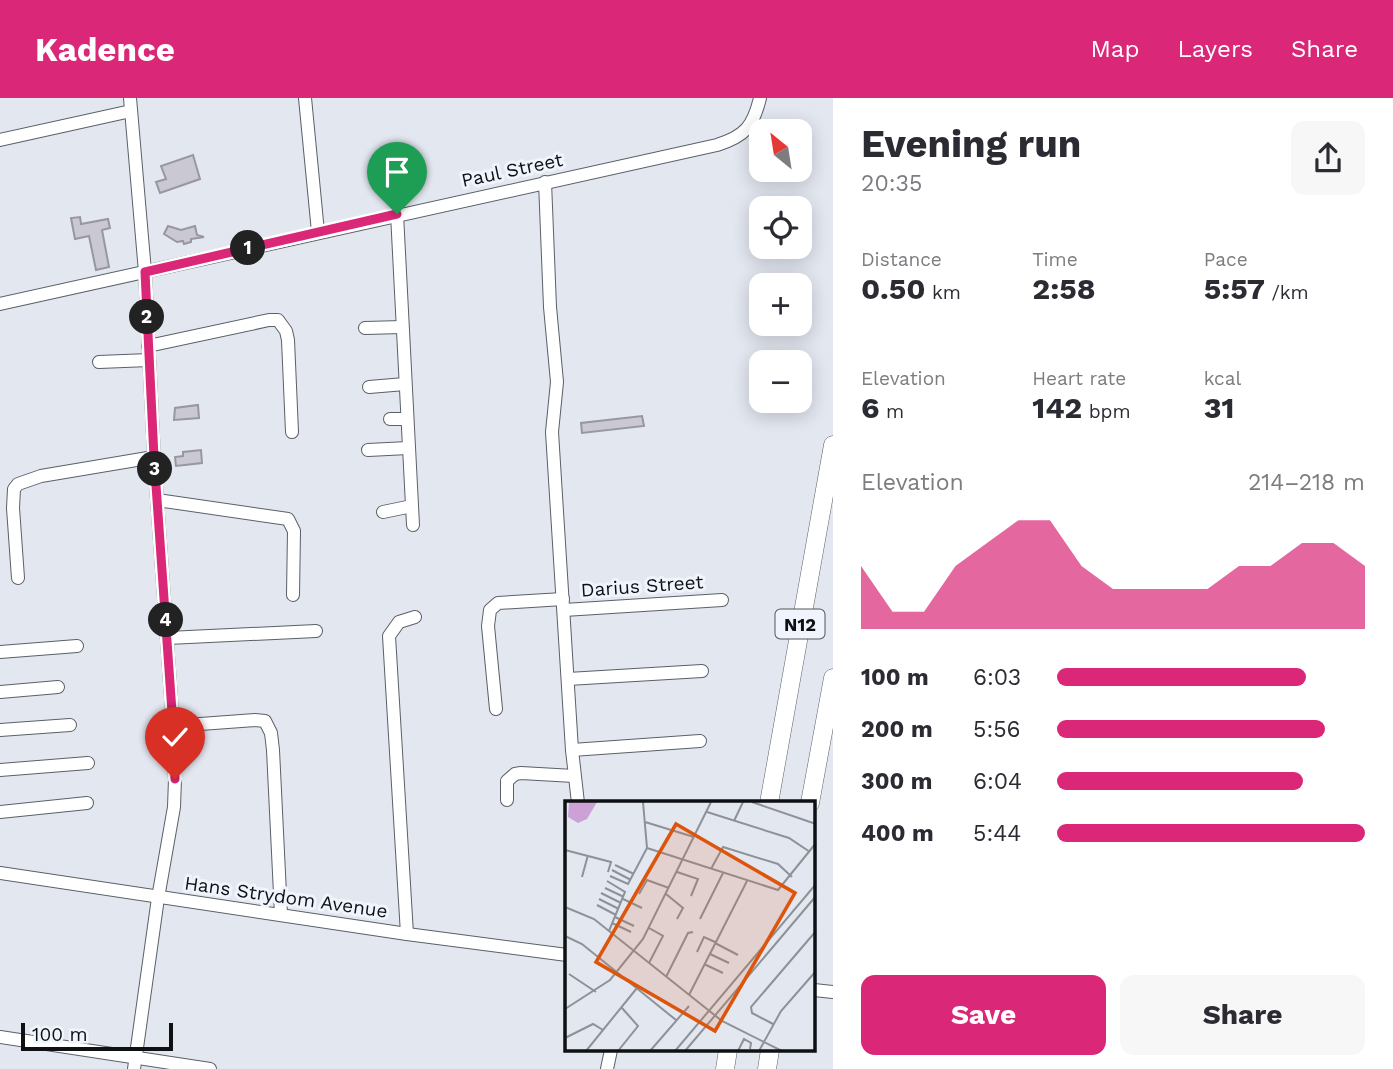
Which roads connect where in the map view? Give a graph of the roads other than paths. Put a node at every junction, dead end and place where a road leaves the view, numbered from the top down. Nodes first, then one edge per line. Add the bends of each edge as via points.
1 (305, 98) edge
2 (760, 98) edge
3 (131, 105) edge
4 (0, 140) edge
5 (545, 182) junction
6 (397, 214) junction
7 (318, 232) junction
8 (145, 272) junction
9 (0, 304) edge
10 (402, 327) junction
11 (365, 328) dead end
12 (148, 353) junction
13 (99, 362) dead end
14 (405, 384) junction
15 (369, 387) dead end
16 (390, 419) dead end
17 (407, 419) junction
18 (292, 432) dead end
19 (833, 445) edge
20 (408, 448) junction
21 (368, 450) dead end
22 (154, 457) junction
23 (158, 500) junction
24 (412, 506) junction
25 (383, 512) dead end
26 (412, 525) dead end
27 (18, 578) dead end
28 (293, 595) dead end
29 (722, 600) dead end
30 (564, 605) junction
31 (415, 617) dead end
32 (316, 631) dead end
33 (168, 638) junction
34 (77, 646) dead end
35 (0, 652) edge
36 (702, 671) dead end
37 (833, 678) edge
38 (568, 679) junction
39 (58, 687) dead end
40 (0, 692) edge
41 (496, 709) dead end
42 (70, 724) dead end
43 (173, 726) junction
44 (0, 730) edge
45 (700, 741) dead end
46 (572, 750) junction
47 (89, 763) dead end
48 (0, 770) edge
49 (575, 776) junction
50 (507, 800) dead end
51 (578, 801) edge
52 (769, 801) edge
53 (810, 801) edge
54 (87, 803) dead end
55 (0, 812) edge
56 (0, 873) edge
57 (158, 898) junction
58 (281, 914) junction
59 (407, 934) junction
60 (565, 955) edge
61 (0, 1037) edge
62 (135, 1064) edge
63 (210, 1069) edge

1 - 7 street
2 - 5 street, Paul Street via 753,120 734,139
3 - 4 street
3 - 8 street
5 - 6 street, Paul Street
5 - 30 street via 557,382 552,432
6 - 7 street, Paul Street
6 - 10 street
7 - 8 street, Paul Street
8 - 9 street, Paul Street
8 - 12 street
10 - 11 street
10 - 14 street
12 - 13 street
12 - 18 street via 278,320 288,340
12 - 22 street
14 - 15 street
14 - 17 street
16 - 17 street
17 - 20 street
19 - 52 highway, N12
20 - 21 street
20 - 24 street
22 - 23 street
22 - 27 street via 18,484 13,508
23 - 28 street via 288,519 294,531
23 - 33 street
24 - 25 street
24 - 26 street
29 - 30 street, Darius Street
30 - 38 street, Darius Street
30 - 41 street via 498,603 489,610
31 - 59 street via 399,622 389,636
32 - 33 street
33 - 43 street
34 - 35 street
36 - 38 street
37 - 53 highway
38 - 46 street, Darius Street
39 - 40 street
42 - 44 street
43 - 57 street via 174,807
43 - 58 street via 255,720 269,726
45 - 46 street
46 - 49 street, Darius Street
47 - 48 street
49 - 50 street via 515,774 507,781
49 - 51 street, Darius Street
54 - 55 street
56 - 57 street, Hans Strydom Avenue
57 - 58 street, Hans Strydom Avenue
57 - 62 street
58 - 59 street, Hans Strydom Avenue
59 - 60 street, Hans Strydom Avenue
61 - 62 street
62 - 63 street

